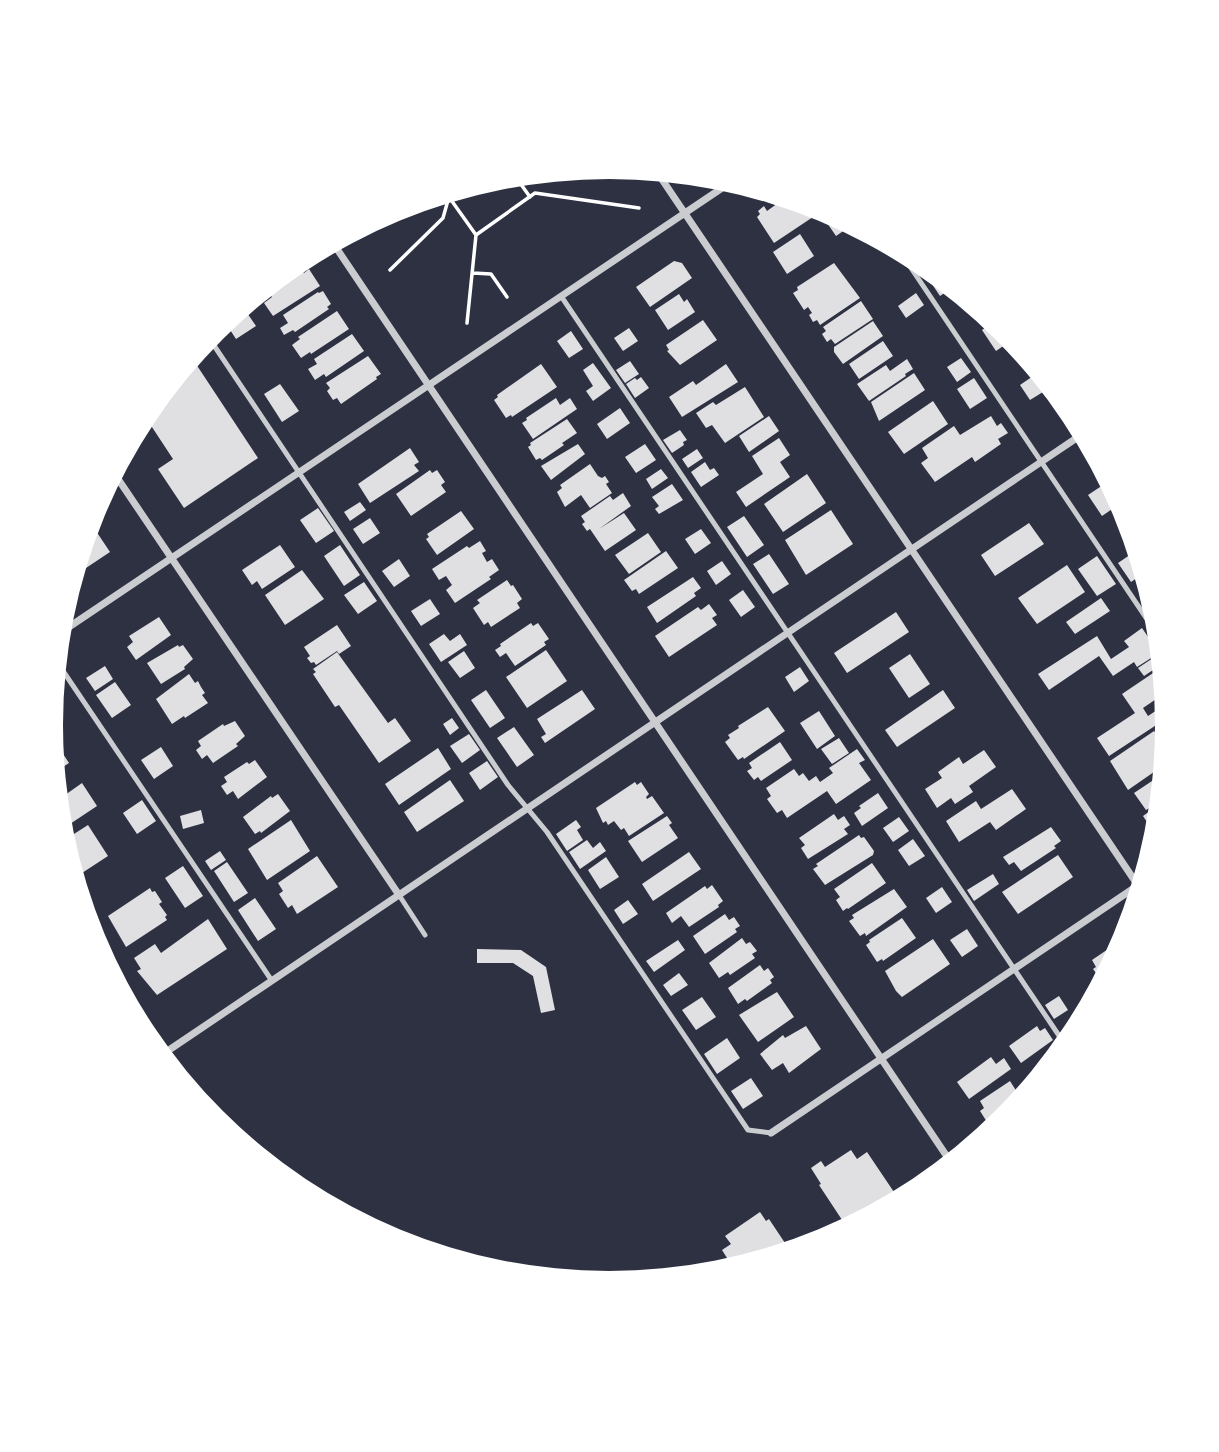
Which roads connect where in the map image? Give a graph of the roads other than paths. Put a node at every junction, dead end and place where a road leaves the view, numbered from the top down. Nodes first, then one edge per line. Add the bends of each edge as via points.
1 (664, 183) edge
2 (718, 191) edge
3 (685, 213) junction
4 (339, 252) edge
5 (914, 273) edge
6 (561, 296) junction
7 (216, 348) edge
8 (429, 385) junction
9 (1075, 439) edge
10 (1041, 462) junction
11 (299, 472) junction
12 (120, 482) edge
13 (913, 549) junction
14 (172, 558) junction
15 (1144, 613) edge
16 (73, 624) edge
17 (788, 634) junction
18 (66, 675) edge
19 (656, 723) junction
20 (528, 809) junction
21 (1134, 876) edge
22 (1129, 894) edge
23 (399, 895) junction
24 (425, 934) dead end
25 (1014, 969) junction
26 (272, 981) junction
27 (1059, 1036) edge
28 (169, 1050) edge
29 (882, 1058) junction
30 (771, 1133) joint
31 (947, 1156) edge

1 - 3 street
2 - 3 street
3 - 6 street
3 - 13 street
4 - 8 street
5 - 10 lane
6 - 8 street
6 - 17 lane
7 - 11 lane
8 - 11 street
8 - 19 street
9 - 10 street
10 - 13 street
10 - 15 lane
11 - 14 street
11 - 20 lane
12 - 14 street
13 - 17 street
13 - 21 street
14 - 16 street
14 - 23 street
17 - 19 street
17 - 25 lane
18 - 26 lane
19 - 20 street
19 - 29 street
20 - 23 street
20 - 30 lane via 748,1130
22 - 25 street
23 - 24 lane
23 - 26 street
25 - 27 lane
25 - 29 street
26 - 28 street
29 - 30 street
29 - 31 street

